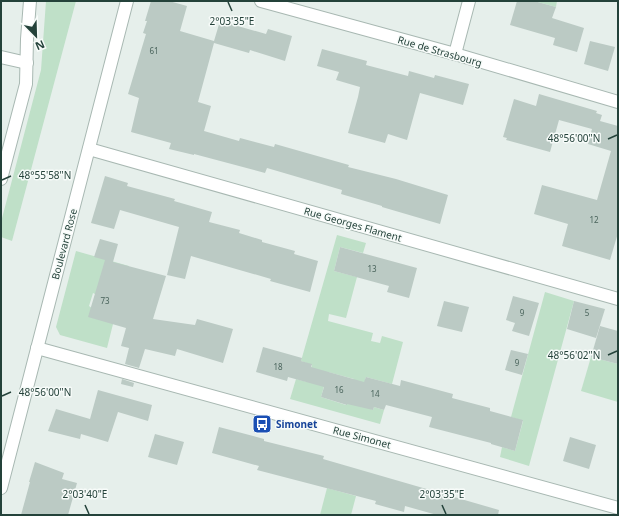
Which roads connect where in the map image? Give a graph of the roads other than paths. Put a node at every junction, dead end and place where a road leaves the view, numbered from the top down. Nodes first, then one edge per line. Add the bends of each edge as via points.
1 (30, 1) edge
2 (127, 1) edge
3 (260, 1) edge
4 (469, 1) edge
5 (455, 54) junction
6 (1, 57) edge
7 (27, 63) junction
8 (618, 102) edge
9 (89, 149) junction
10 (1, 179) edge
11 (618, 298) edge
12 (37, 348) junction
13 (1, 488) edge
14 (618, 508) edge

1 - 7 street via 26,39
2 - 9 street, Boulevard Rose
3 - 5 street, Rue de Strasbourg
4 - 5 street
5 - 8 street, Rue de Strasbourg
6 - 7 street
7 - 10 street via 26,84
9 - 11 street, Rue Georges Flament
9 - 12 street, Boulevard Rose
12 - 13 street, Boulevard Rose
12 - 14 street, Rue Simonet

